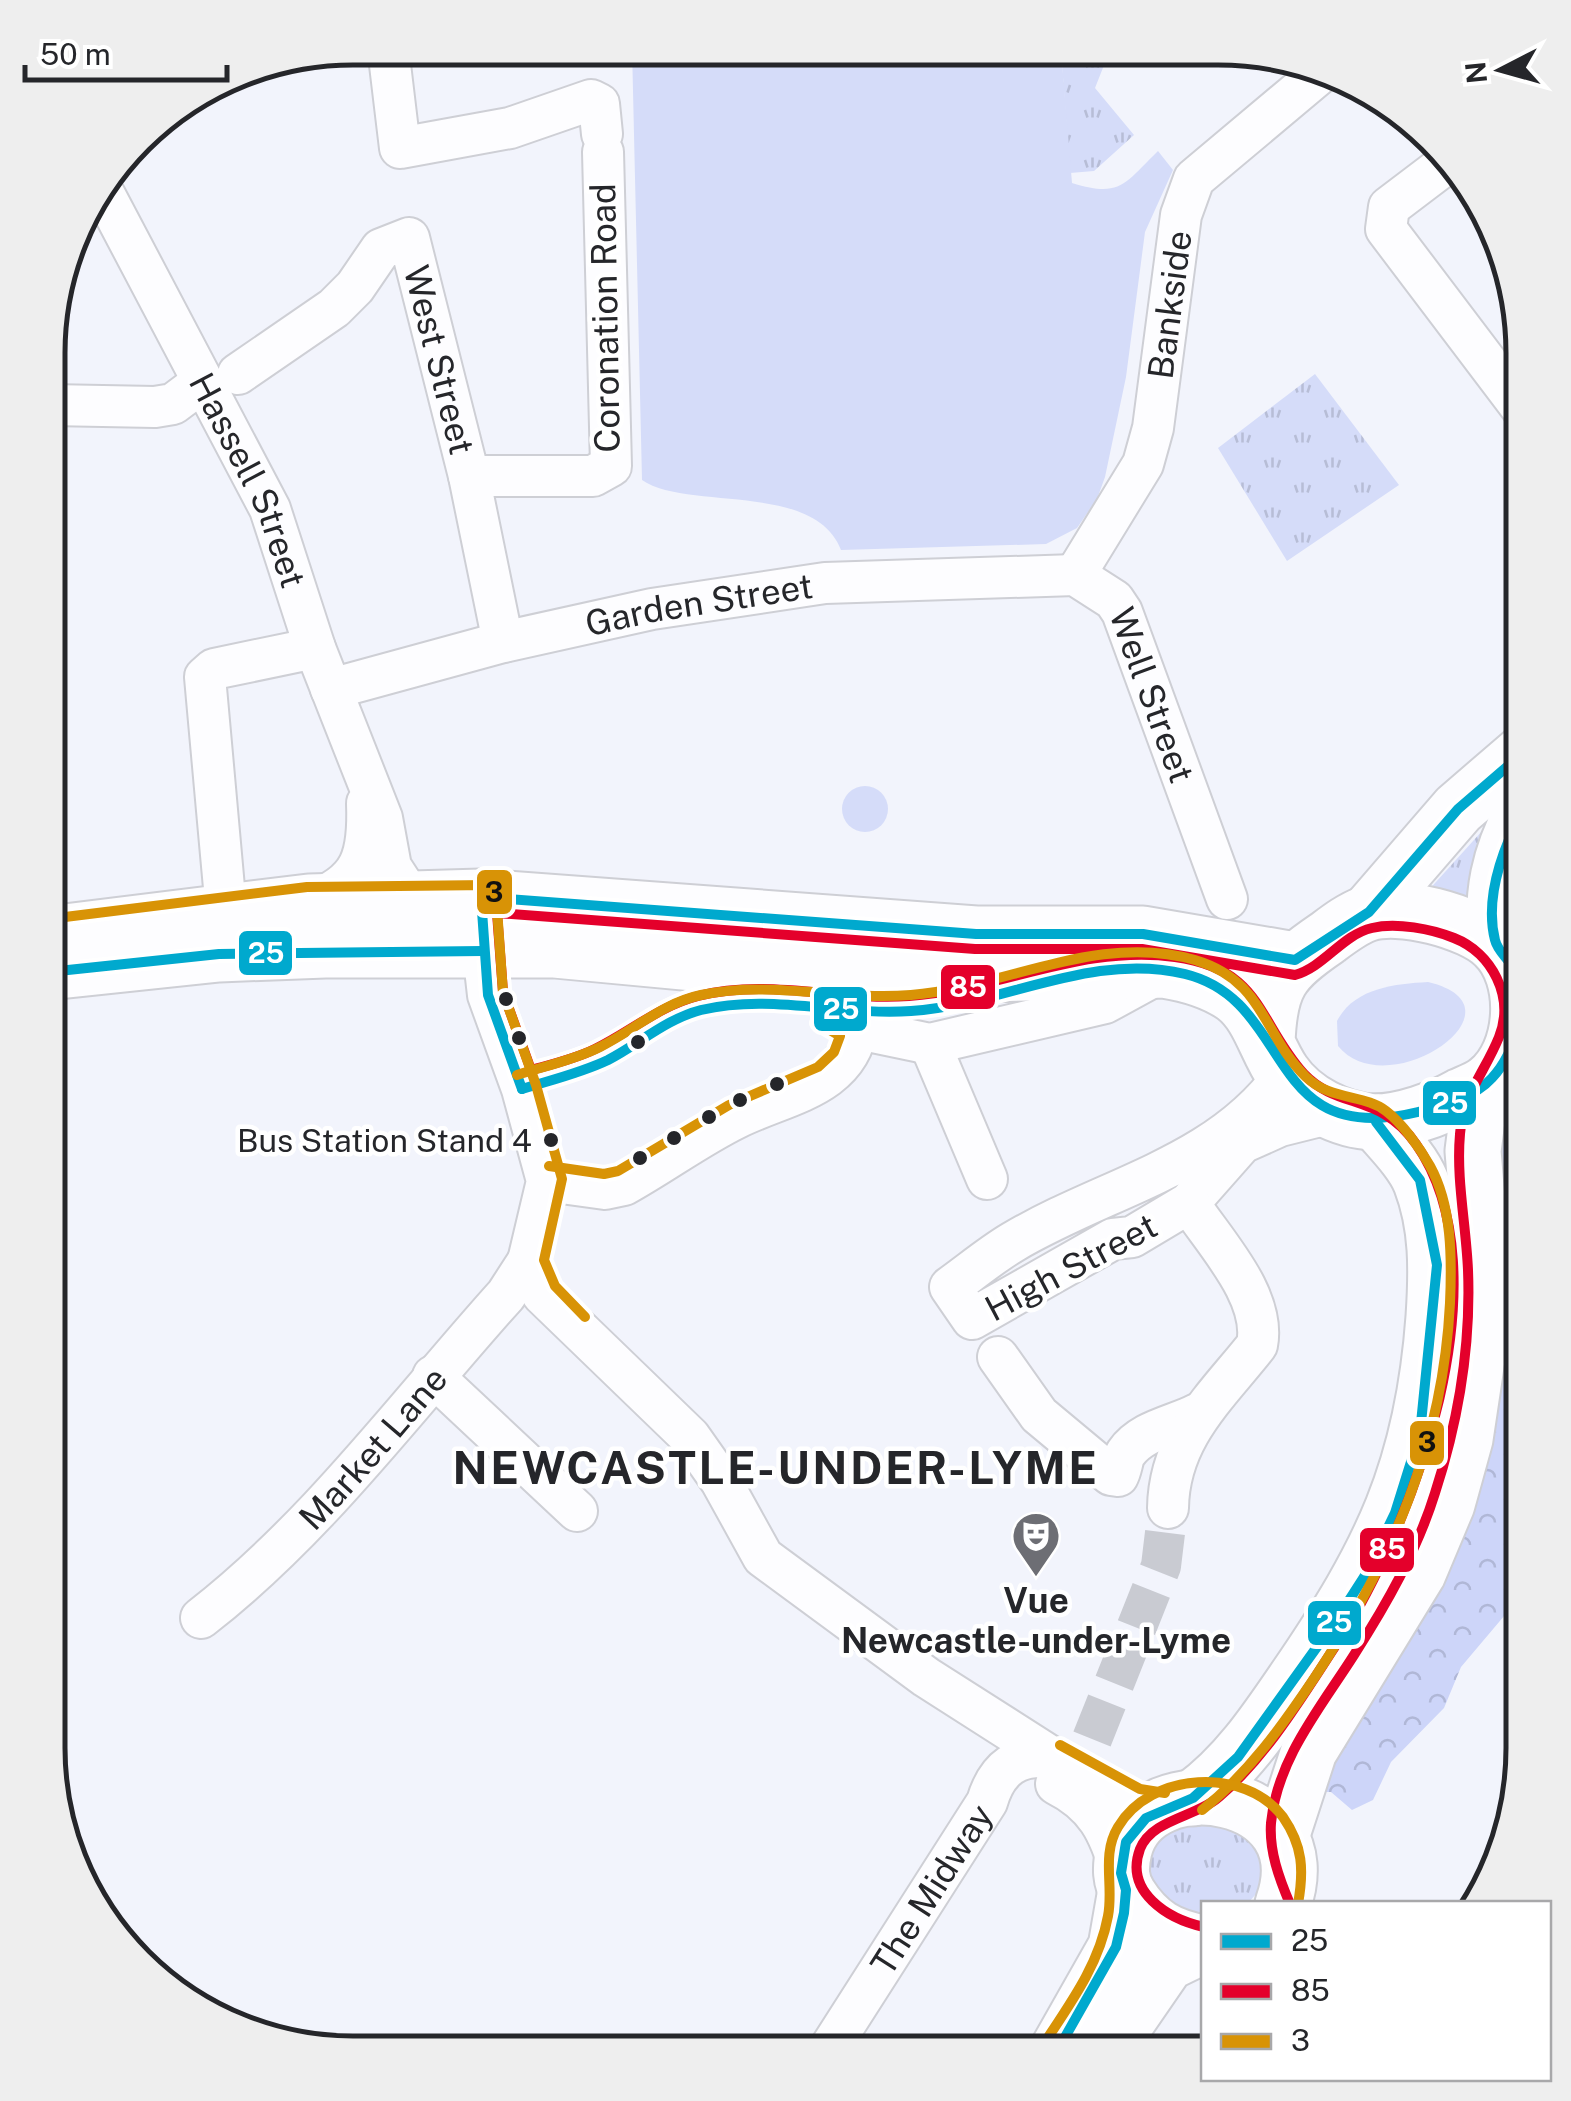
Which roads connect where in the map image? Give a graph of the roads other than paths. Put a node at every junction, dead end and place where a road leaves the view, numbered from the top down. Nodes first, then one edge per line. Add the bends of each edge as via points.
1 (390, 65) edge
2 (1311, 81) edge
3 (1439, 169) edge
4 (109, 201) edge
5 (220, 379) junction
6 (1506, 387) edge
7 (65, 405) edge
8 (468, 476) junction
9 (1075, 575) junction
10 (503, 642) junction
11 (315, 648) junction
12 (331, 688) junction
13 (1506, 768) edge
14 (367, 789) junction
15 (1506, 846) edge
16 (420, 896) junction
17 (481, 897) junction
18 (1227, 899) dead end
19 (309, 902) junction
20 (226, 910) junction
21 (1369, 912) junction
22 (65, 932) edge
23 (1496, 944) junction
24 (483, 951) junction
25 (1506, 958) edge
26 (1296, 960) junction
27 (65, 970) edge
28 (1164, 970) junction
29 (842, 976) junction
30 (858, 1029) junction
31 (930, 1044) junction
32 (1275, 1059) junction
33 (1506, 1060) edge
34 (1489, 1082) junction
35 (1354, 1118) junction
36 (987, 1179) dead end
37 (547, 1181) junction
38 (1189, 1203) junction
39 (528, 1261) junction
40 (998, 1357) dead end
41 (433, 1376) junction
42 (1197, 1414) junction
43 (1168, 1508) tunnel mouth
44 (576, 1511) dead end
45 (201, 1618) dead end
46 (1075, 1756) junction
47 (987, 1802) junction
48 (1178, 1803) junction
49 (1290, 1876) edge
50 (1124, 1882) junction
51 (1201, 1943) edge
52 (1201, 1946) edge
53 (838, 2036) edge
54 (1066, 2036) edge
55 (1117, 2036) edge

1 - 8 street, Coronation Road via 400,148 510,128 591,100 599,104 611,466 593,476
2 - 9 street, Bankside via 1194,179 1181,215 1148,446
3 - 6 street via 1383,210 1386,229
4 - 5 street, Hassell Street
5 - 7 street via 173,404
5 - 8 street, West Street via 334,308 380,248 409,238
5 - 11 street, Hassell Street
8 - 10 street, West Street
9 - 10 street, Garden Street via 791,587
9 - 18 street, Well Street via 1122,612 1216,830
10 - 12 street, Garden Street
11 - 12 street, Hassell Street
11 - 20 street via 214,668 205,677
12 - 14 street, Hassell Street
13 - 21 highway via 1458,810
14 - 16 street, Hassell Street via 382,818 392,867 404,887
14 - 19 street, Hassell Street via 365,849 356,874 339,891
15 - 23 highway via 1492,906
16 - 17 highway
16 - 19 highway
17 - 24 highway
17 - 26 highway via 976,934 1143,934
19 - 20 highway
20 - 22 highway
21 - 23 highway via 1446,918
21 - 26 highway
23 - 25 highway
24 - 27 highway via 219,954
24 - 29 highway via 554,950
24 - 37 street via 488,995
26 - 32 highway via 1273,990
28 - 29 highway
28 - 31 street via 1105,1003
28 - 32 highway via 1189,974 1238,998
29 - 30 street via 855,990
30 - 31 street
30 - 37 street via 847,1061 826,1080 736,1118 624,1185
31 - 36 street
32 - 35 highway
32 - 38 street, High Street via 1259,1106 1220,1140 1012,1242 950,1287 972,1319
33 - 34 highway
34 - 35 highway via 1440,1108
34 - 49 highway via 1474,1150 1483,1270 1465,1439 1418,1573 1309,1751
35 - 38 street, High Street via 1280,1126 1242,1143
35 - 48 highway via 1420,1180 1430,1214 1437,1265 1420,1433 1364,1577 1238,1756
37 - 39 street
38 - 42 street via 1252,1300 1260,1331 1257,1344
39 - 41 street, Market Lane via 506,1296
39 - 46 street via 542,1294 690,1436 763,1557 954,1696
40 - 42 street via 1040,1415 1111,1475 1118,1476 1125,1454 1160,1427
41 - 44 street
41 - 45 street, Market Lane via 326,1504
42 - 43 street via 1172,1466
46 - 47 street, The Midway via 1014,1761 992,1783
46 - 48 street via 1135,1803
47 - 50 street via 1024,1783 1057,1784 1102,1819
47 - 53 street, The Midway
48 - 49 highway via 1216,1798 1250,1806
48 - 50 highway via 1146,1818 1126,1842
50 - 51 highway via 1152,1924
50 - 54 highway via 1116,1947
52 - 55 highway via 1166,1963

